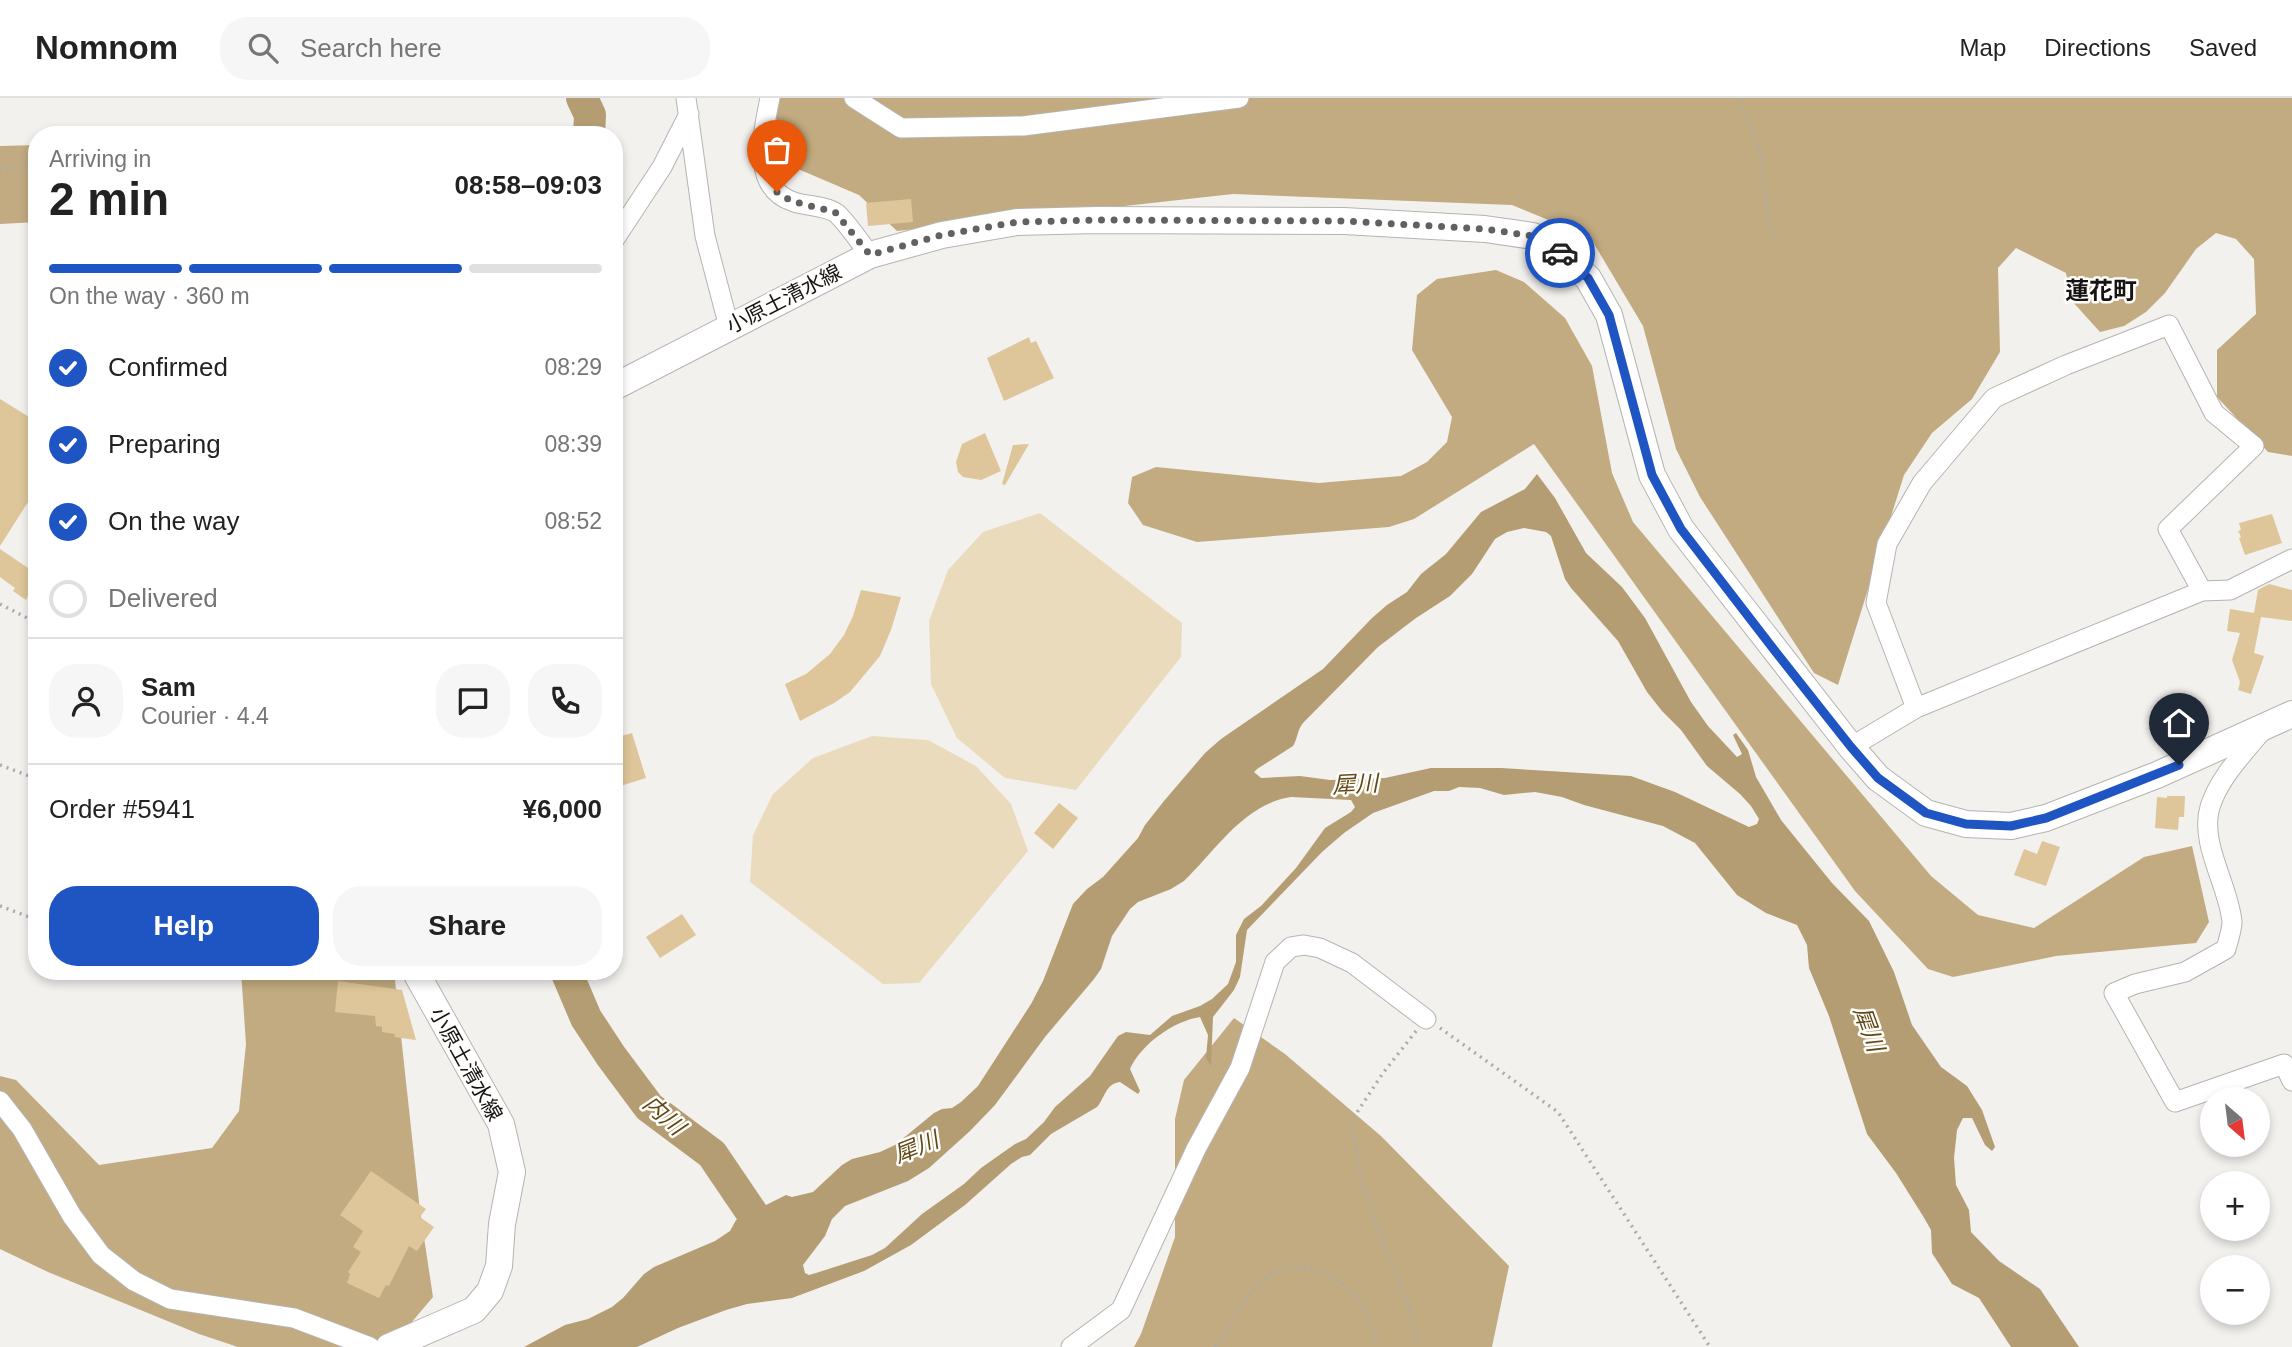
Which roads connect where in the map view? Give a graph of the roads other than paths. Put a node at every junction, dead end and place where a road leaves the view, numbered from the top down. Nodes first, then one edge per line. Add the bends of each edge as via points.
1 (769, 98) edge
2 (854, 98) edge
3 (1239, 98) edge
4 (687, 106) edge
5 (623, 226) edge
6 (870, 255) junction
7 (729, 327) junction
8 (623, 382) edge
9 (2292, 559) edge
10 (2202, 590) junction
11 (1916, 708) junction
12 (2292, 714) edge
13 (2267, 724) junction
14 (1851, 747) junction
15 (420, 980) edge
16 (1426, 1019) road end
17 (2292, 1082) edge
18 (0, 1101) edge
19 (370, 1347) edge
20 (389, 1347) edge
21 (1071, 1347) edge

1 - 6 street via 763,169 777,192 791,201 835,212
2 - 3 street via 901,128 1023,126
4 - 5 street via 662,167
4 - 7 street via 705,236
6 - 7 main road, 小原土清水線
6 - 14 main road, 小原土清水線 via 942,235 1017,222 1344,221 1533,236 1588,278 1609,315 1652,475 1681,529
7 - 8 main road, 小原土清水線
9 - 10 street via 2230,590
10 - 11 street
10 - 11 street via 2168,529 2254,446 2214,413 2169,325 1994,398 1922,483 1887,544 1876,603
11 - 14 street
12 - 13 main road, 小原土清水線
13 - 14 main road, 小原土清水線 via 2157,775 2046,818 2011,826 1966,824 1926,813 1878,778
13 - 17 street via 2224,778 2209,808 2208,838 2232,924 2226,948 2185,972 2113,993 2175,1102 2284,1064
15 - 20 main road, 小原土清水線 via 501,1124 512,1172 499,1266 490,1291 474,1310
16 - 21 street via 1352,963 1320,948 1291,947 1275,962 1240,1068 1196,1149 1121,1310
18 - 19 street via 101,1255 134,1281 170,1299 294,1318

